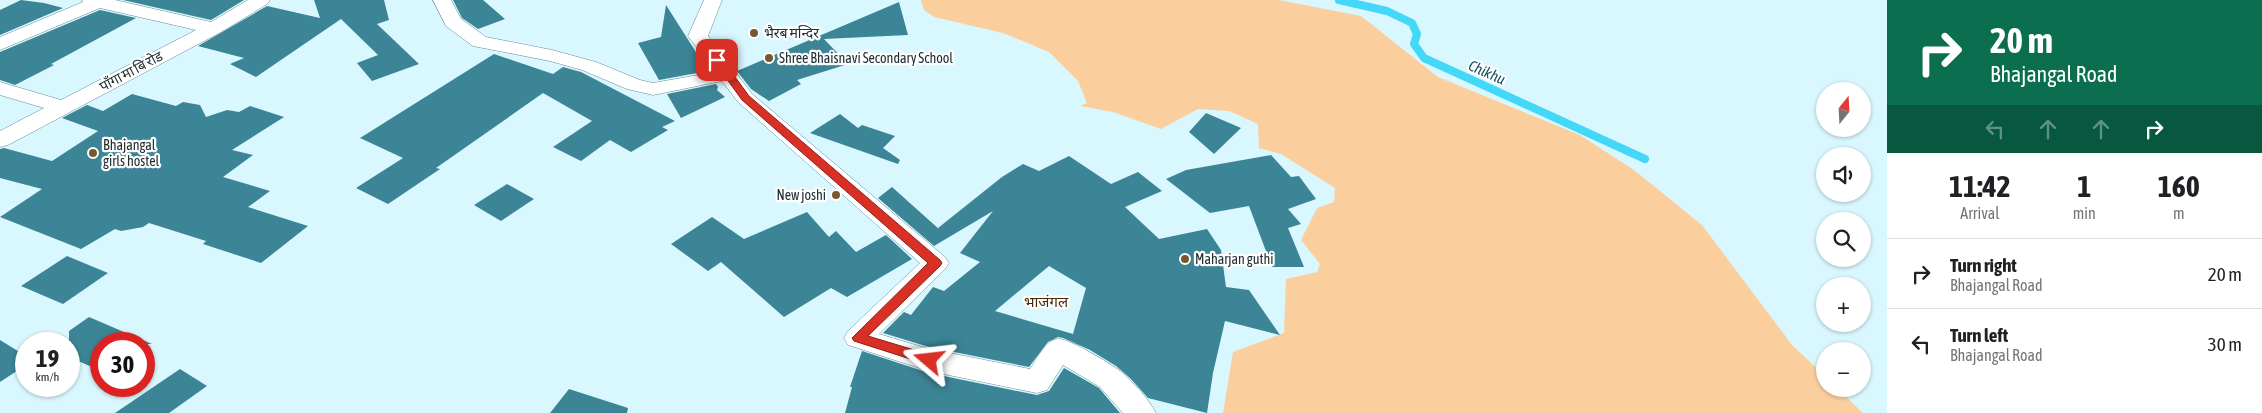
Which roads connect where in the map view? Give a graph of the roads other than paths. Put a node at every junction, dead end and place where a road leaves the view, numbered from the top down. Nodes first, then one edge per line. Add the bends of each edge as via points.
1 (261, 0) edge
2 (442, 0) edge
3 (713, 0) edge
4 (95, 1) edge
5 (214, 28) junction
6 (0, 44) edge
7 (727, 72) junction
8 (0, 88) edge
9 (62, 107) junction
10 (0, 140) edge
11 (1141, 413) edge

1 - 5 street, पाँगा मा बि रोड
2 - 7 street via 453,22 480,42 589,66 634,85 653,89 709,79
3 - 7 street via 698,36
4 - 5 street
4 - 6 street
5 - 9 street, पाँगा मा बि रोड
7 - 11 street via 745,98 936,263 858,338 929,360 1037,382 1059,349 1110,379
8 - 9 street
9 - 10 street, पाँगा मा बि रोड

